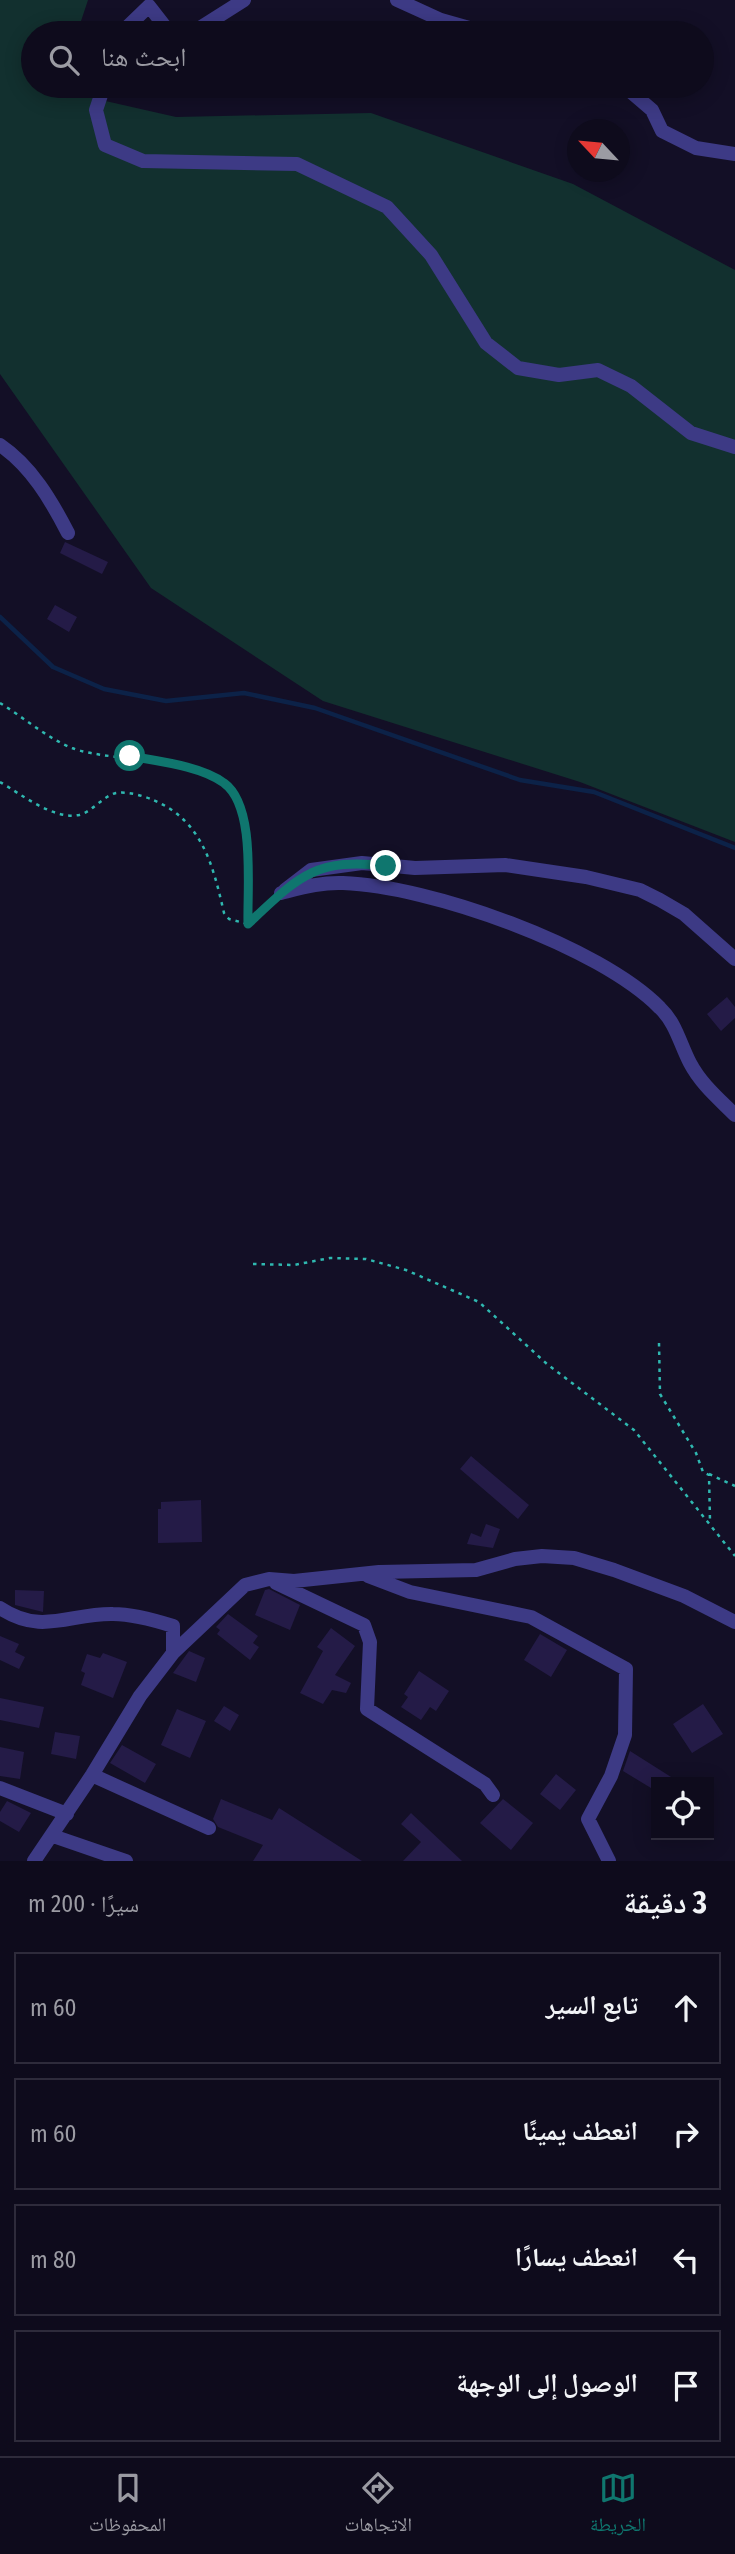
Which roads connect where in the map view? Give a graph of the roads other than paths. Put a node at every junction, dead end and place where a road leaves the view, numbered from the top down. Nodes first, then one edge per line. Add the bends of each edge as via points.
1 (244, 0) edge
2 (397, 0) edge
3 (133, 21) edge
4 (161, 21) edge
5 (211, 21) edge
6 (445, 21) edge
7 (100, 98) edge
8 (638, 98) edge
9 (735, 154) edge
10 (0, 445) edge
11 (735, 447) edge
12 (68, 533) dead end
13 (735, 959) edge
14 (735, 1115) edge
15 (364, 1574) junction
16 (269, 1579) junction
17 (0, 1608) edge
18 (735, 1622) edge
19 (173, 1653) junction
20 (92, 1775) junction
21 (0, 1788) edge
22 (493, 1795) dead end
23 (67, 1814) junction
24 (209, 1828) dead end
25 (53, 1836) junction
26 (34, 1861) edge
27 (126, 1861) edge
28 (609, 1861) edge

1 - 5 street
2 - 6 street
3 - 4 street via 149,6
7 - 11 street via 96,110 105,145 143,161 297,163 387,206 431,255 486,343 518,368 558,375 598,370 631,386 691,433
8 - 9 street via 652,110 662,131 696,148
10 - 12 street via 16,456 45,492
13 - 14 street via 684,914 640,890 505,865 415,868 362,863 311,870 281,893 343,883 394,890 511,923 569,948 611,970 662,1009 704,1085
15 - 16 street
15 - 18 street via 476,1570 515,1559 574,1558 684,1596
15 - 28 street via 410,1591 531,1618 626,1669 625,1735 611,1776 588,1819
16 - 19 street via 245,1585
16 - 22 street via 364,1625 370,1642 367,1709 485,1784
17 - 19 street via 39,1624 111,1614 150,1619 173,1626
19 - 20 street via 140,1696
20 - 23 street
20 - 24 street
21 - 23 street
23 - 25 street
25 - 26 street
25 - 27 street

